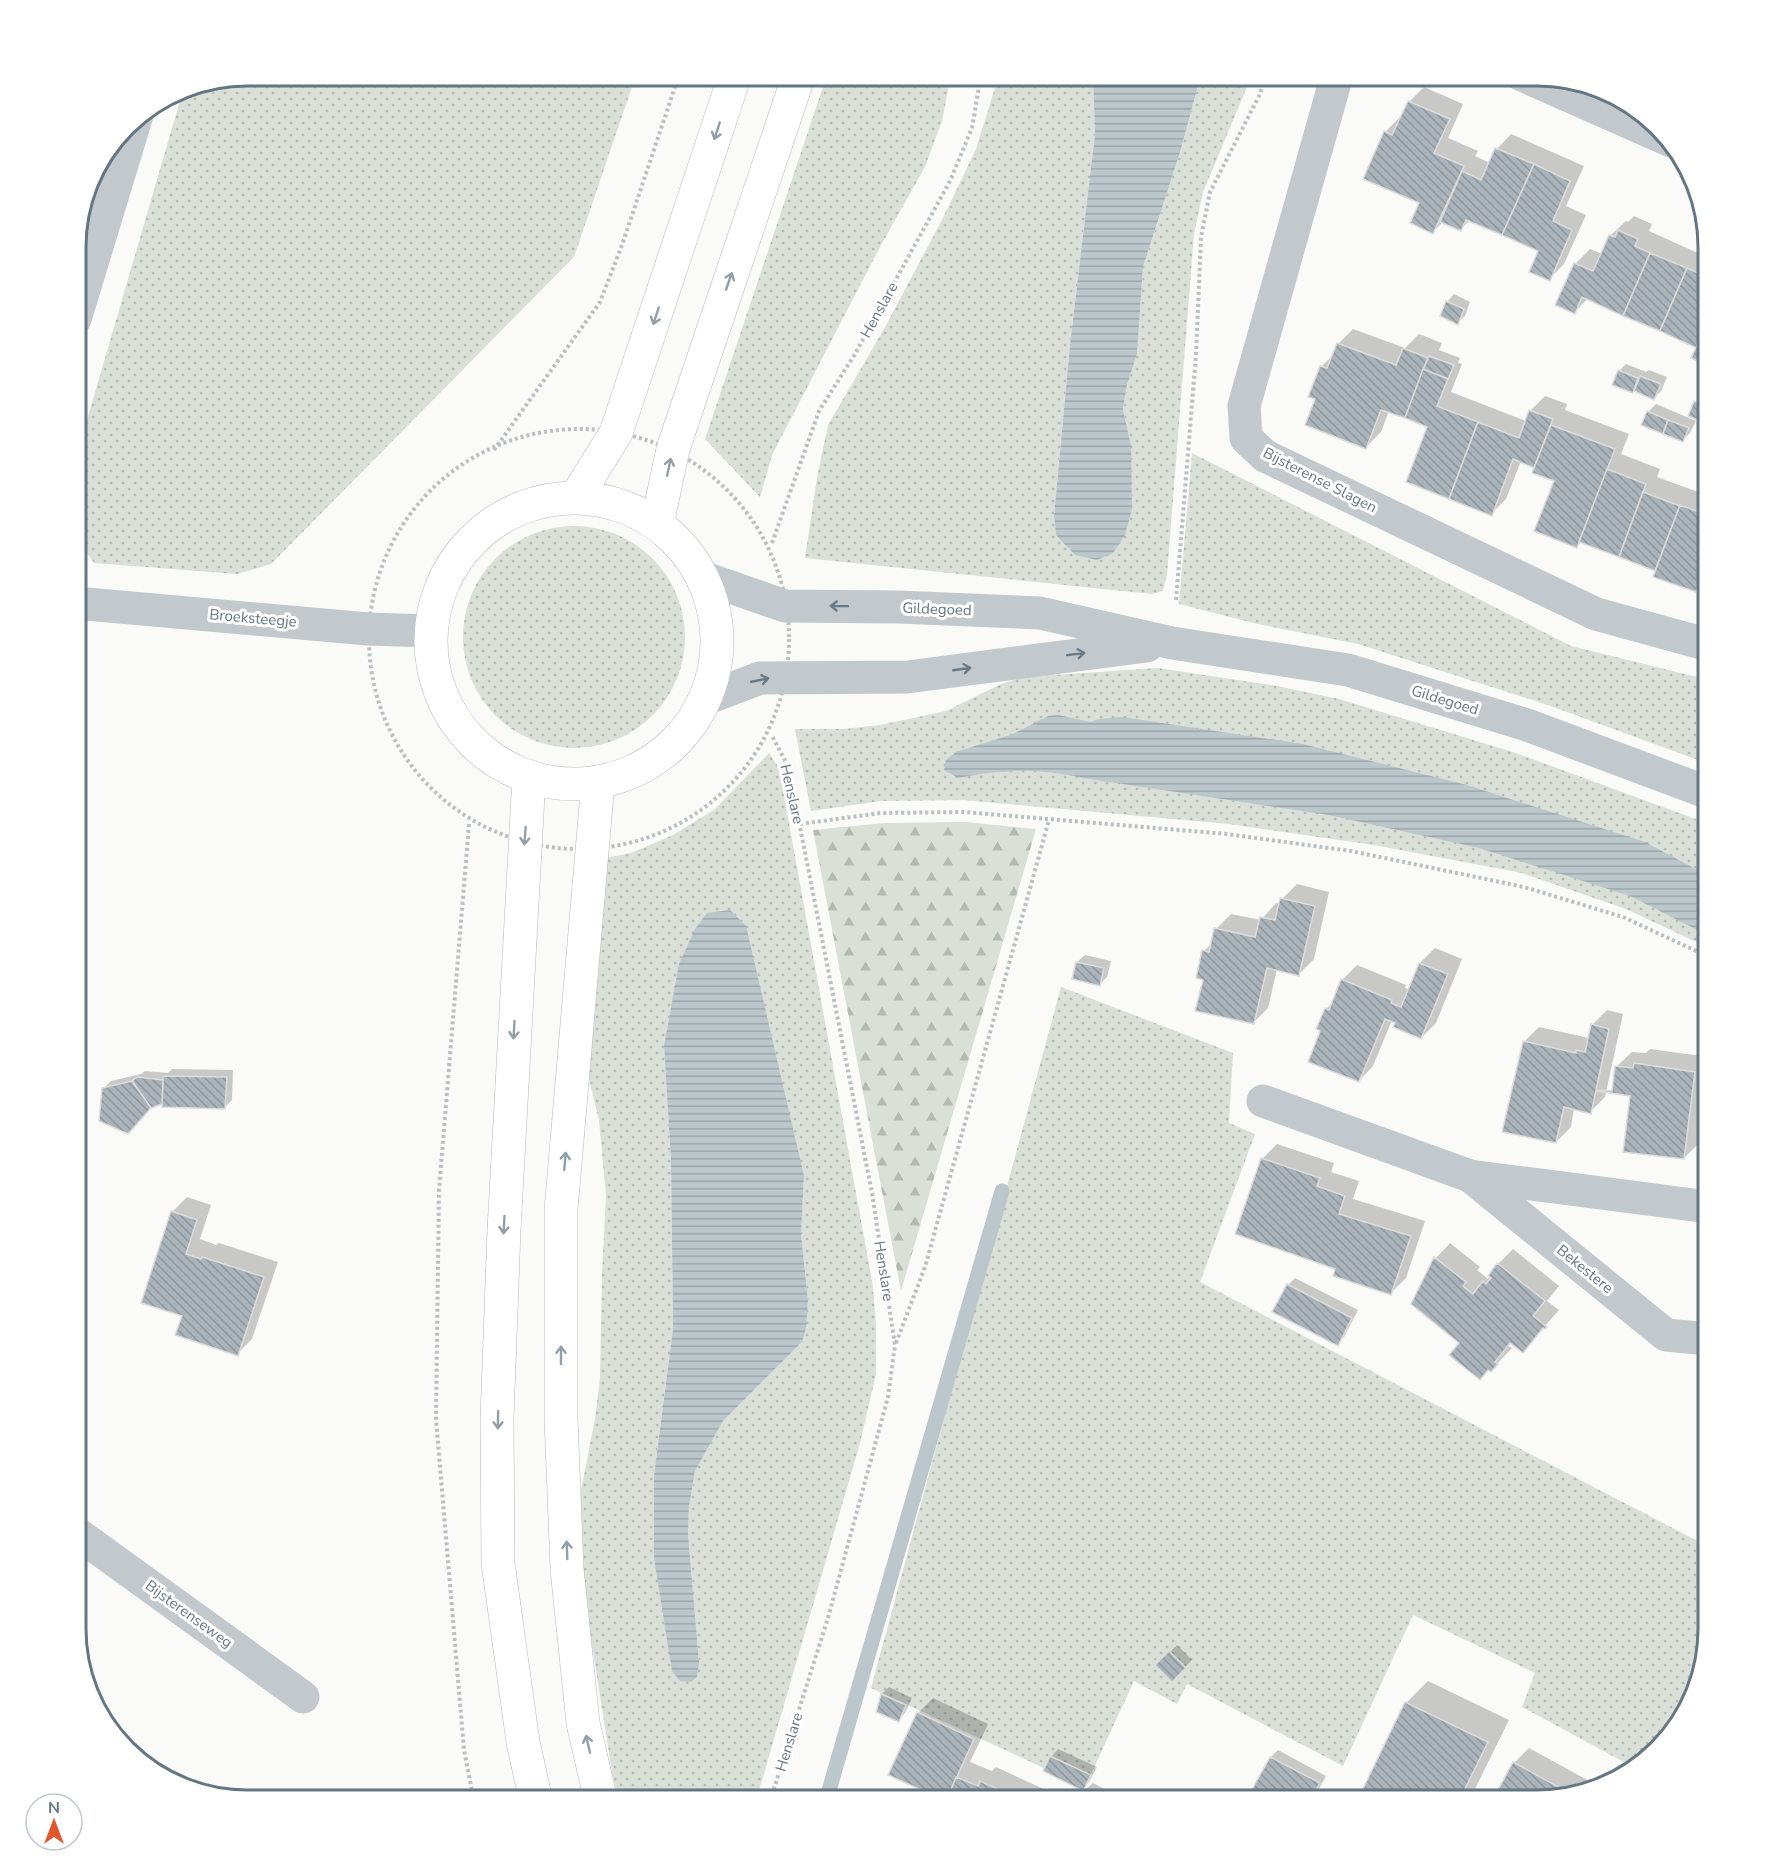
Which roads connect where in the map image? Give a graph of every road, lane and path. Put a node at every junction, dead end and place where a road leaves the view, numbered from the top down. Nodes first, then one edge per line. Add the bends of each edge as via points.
1 (674, 86) edge
2 (731, 86) edge
3 (795, 86) edge
4 (979, 86) edge
5 (1262, 86) edge
6 (1333, 86) edge
7 (1547, 86) edge
8 (1649, 131) edge
9 (131, 135) edge
10 (86, 283) edge
11 (616, 433) junction
12 (673, 449) junction
13 (493, 450) junction
14 (576, 497) junction
15 (657, 524) junction
16 (772, 544) junction
17 (702, 577) junction
18 (86, 604) edge
19 (785, 606) junction
20 (368, 629) junction
21 (430, 631) junction
22 (1698, 642) edge
23 (1172, 643) junction
24 (784, 677) junction
25 (705, 699) junction
26 (772, 736) junction
27 (529, 777) junction
28 (598, 782) junction
29 (1698, 789) edge
30 (1049, 820) junction
31 (469, 824) junction
32 (800, 824) junction
33 (525, 839) junction
34 (592, 849) junction
35 (1698, 952) edge
36 (1263, 1101) dead end
37 (1470, 1176) junction
38 (1698, 1206) edge
39 (1698, 1338) edge
40 (895, 1345) junction
41 (86, 1540) edge
42 (303, 1697) dead end
43 (472, 1790) edge
44 (534, 1790) edge
45 (598, 1790) edge
46 (773, 1790) edge

1 - 13 path via 600,302
2 -> 11 street
12 -> 3 street
4 - 16 path, Henslare via 972,128 950,181 855,354 819,411
5 - 23 path via 1210,192 1201,237 1196,355
6 - 22 street, Bijsterense Slagen via 1244,406 1246,438 1265,456 1596,614
7 - 8 street
9 - 10 street
11 - 12 path
11 - 13 path via 547,432
11 - 14 street
15 -> 12 street
12 - 16 path via 708,472 754,517
13 - 20 path via 475,456 432,488 388,543 374,581
14 - 15 street via 632,510
14 - 21 street via 522,507 477,535 444,578
15 - 17 street via 675,539
16 - 19 path
17 - 19 street, Gildegoed
17 - 25 street via 717,620 714,672
18 - 20 street, Broeksteegje
23 -> 19 street, Gildegoed via 1041,613
19 - 24 path
20 - 21 street, Broeksteegje
20 - 31 path via 370,677 388,734 423,783
21 - 27 street via 433,669 445,705 466,736 495,761
24 -> 23 street, Gildegoed via 907,677
23 - 29 street, Gildegoed via 1348,670 1527,725
25 -> 24 street, Gildegoed via 760,678
24 - 26 path via 780,717
25 - 28 street via 692,724 651,763
26 - 32 path, Henslare via 789,766
26 - 34 path via 707,803 629,844
27 - 28 street via 563,784
27 -> 33 street
28 - 34 street
30 - 32 path via 923,812 881,813
30 - 35 path via 1226,834 1374,856 1524,887 1623,917
30 - 40 path via 925,1267
31 - 33 path
31 - 43 path via 439,1190 436,1419 464,1750
32 - 40 path, Henslare via 872,1193
33 - 34 path
33 -> 44 street via 503,1242 497,1419 498,1563 523,1743
45 -> 34 street via 583,1723 567,1569 561,1418 561,1210
36 - 37 street, Bekestere
37 - 38 street, Bekestere
37 - 39 street, Bekestere via 1666,1335
40 - 46 path, Henslare via 888,1397 828,1618
41 - 42 street, Bijsterenseweg

